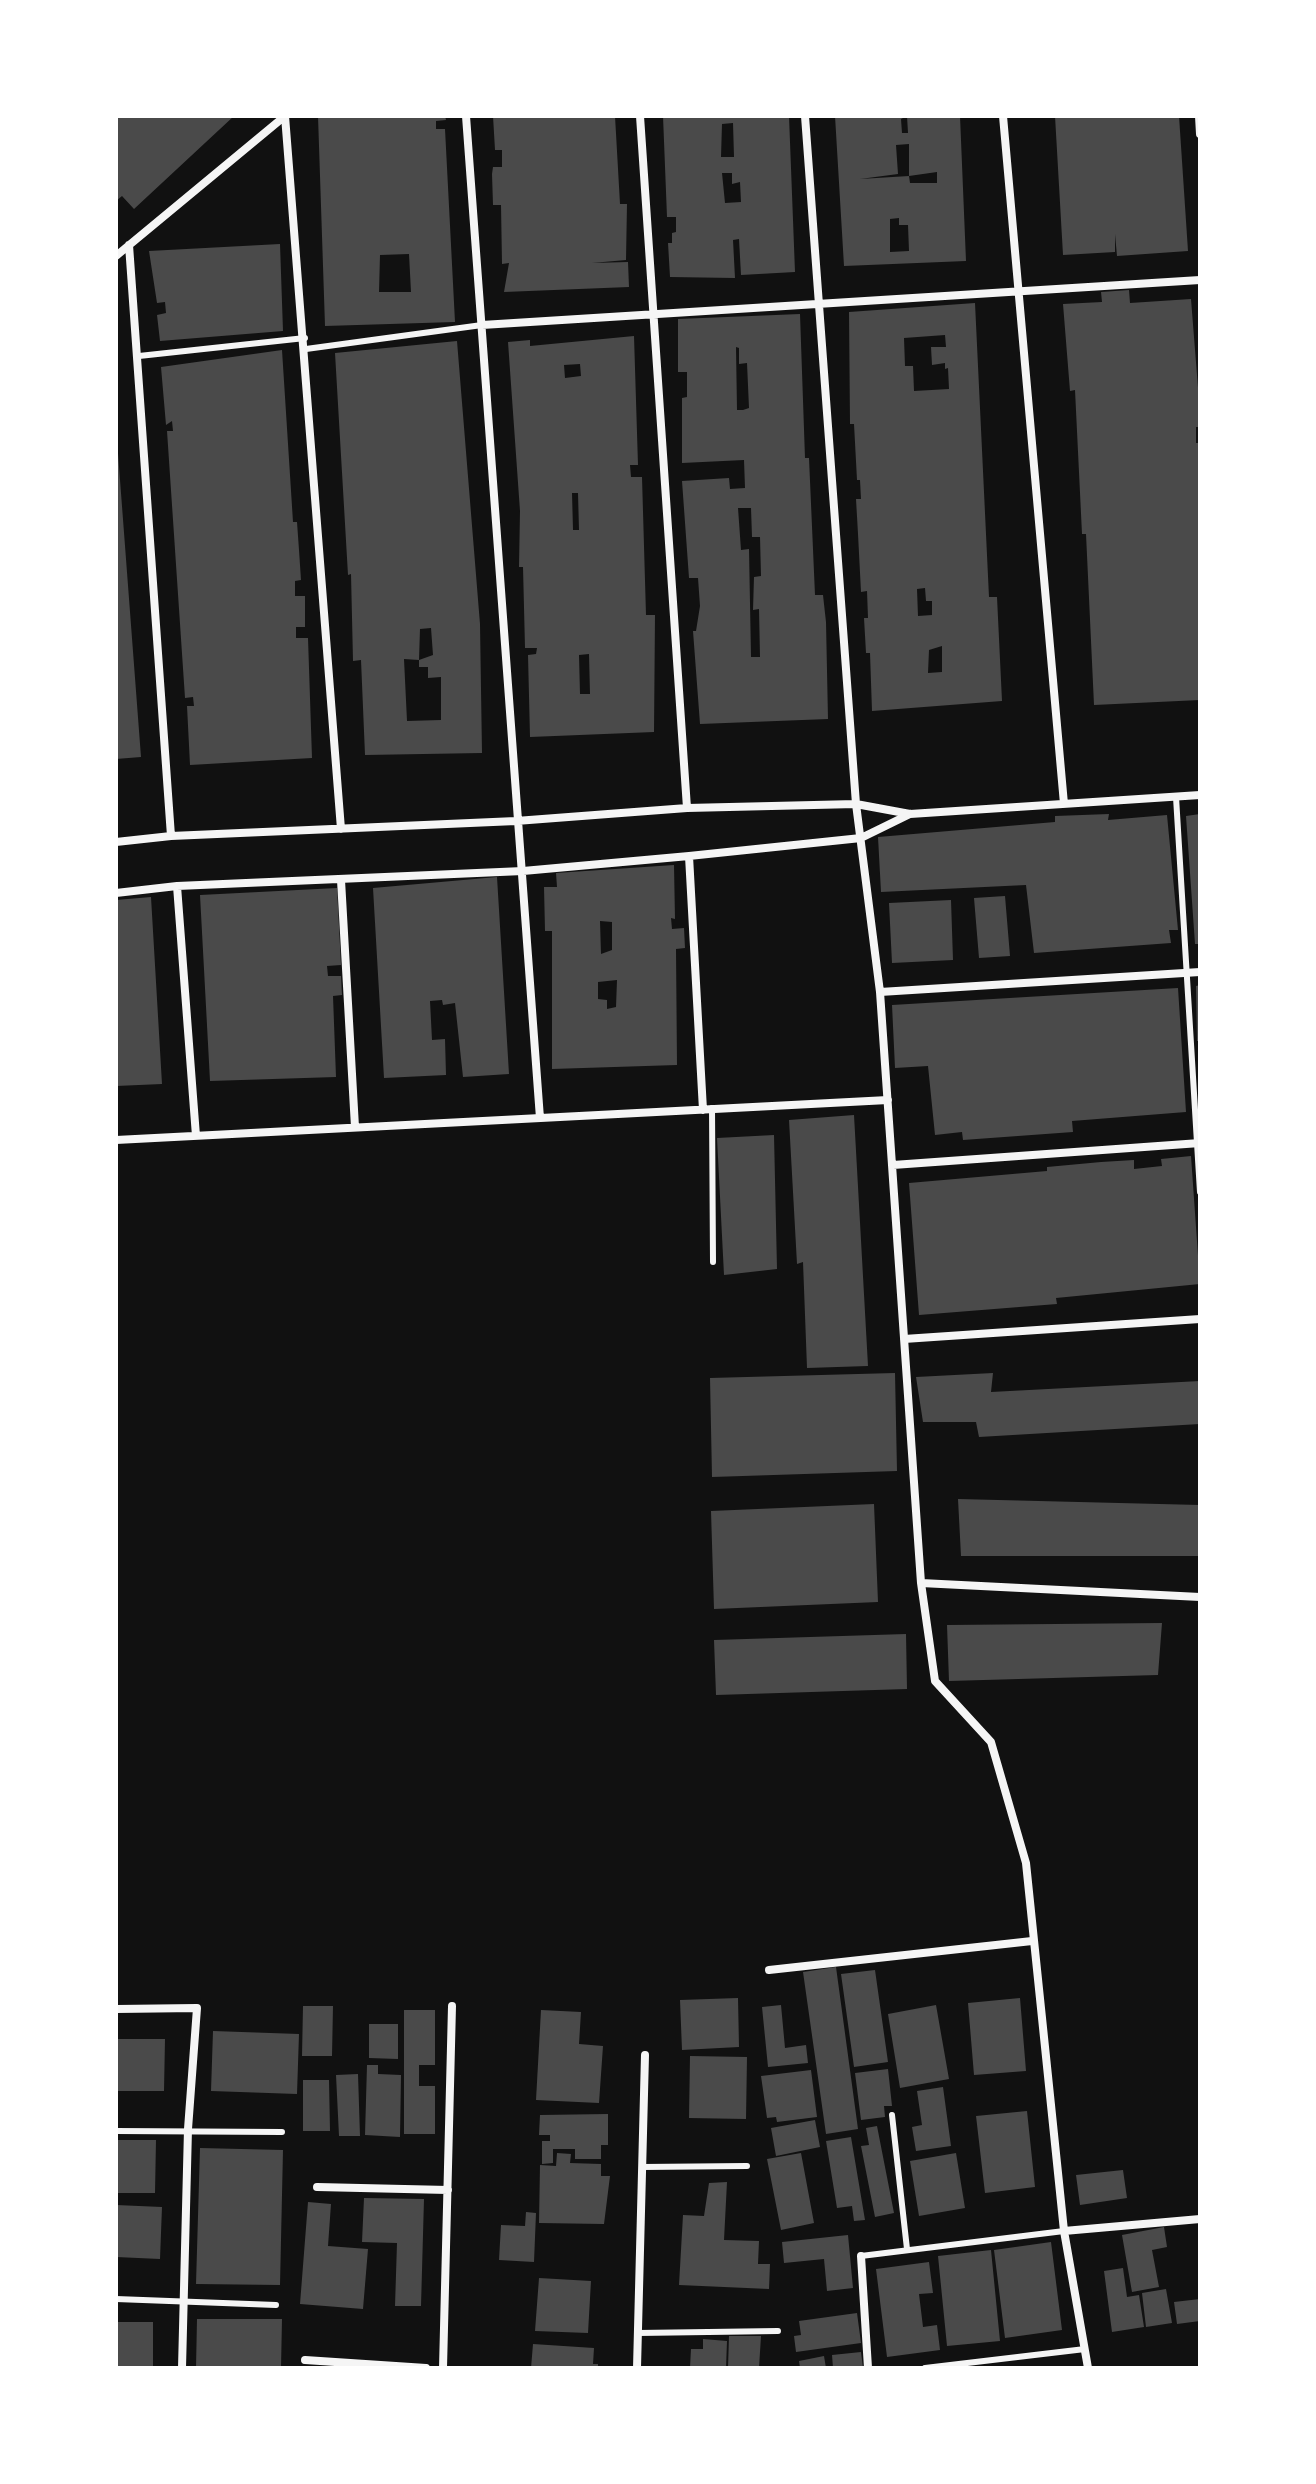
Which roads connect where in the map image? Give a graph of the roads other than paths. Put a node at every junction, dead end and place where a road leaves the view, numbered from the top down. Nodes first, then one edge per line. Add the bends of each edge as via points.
1 (285, 116) edge
2 (466, 116) edge
3 (640, 116) edge
4 (805, 116) edge
5 (1003, 116) edge
6 (1199, 116) edge
7 (1200, 134) edge
8 (129, 245) junction
9 (116, 256) edge
10 (1200, 280) edge
11 (1019, 291) junction
12 (819, 304) junction
13 (653, 314) junction
14 (482, 325) junction
15 (305, 338) junction
16 (306, 349) junction
17 (139, 356) junction
18 (1200, 795) edge
19 (1176, 797) junction
20 (856, 804) junction
21 (1064, 804) junction
22 (687, 808) junction
23 (910, 814) junction
24 (516, 821) junction
25 (341, 829) junction
26 (171, 836) junction
27 (861, 838) junction
28 (116, 842) edge
29 (689, 856) junction
30 (523, 871) junction
31 (341, 880) junction
32 (177, 886) junction
33 (116, 893) edge
34 (1200, 972) edge
35 (1189, 973) junction
36 (880, 992) junction
37 (888, 1100) junction
38 (708, 1109) junction
39 (540, 1118) junction
40 (355, 1127) junction
41 (196, 1136) junction
42 (116, 1140) edge
43 (1198, 1143) edge
44 (893, 1165) junction
45 (1200, 1192) edge
46 (713, 1262) dead end
47 (1200, 1319) edge
48 (904, 1339) junction
49 (921, 1583) junction
50 (1200, 1597) edge
51 (1032, 1941) junction
52 (769, 1970) dead end
53 (452, 2006) dead end
54 (116, 2009) edge
55 (645, 2055) dead end
56 (892, 2115) dead end
57 (188, 2129) junction
58 (116, 2131) edge
59 (282, 2132) dead end
60 (747, 2166) dead end
61 (642, 2167) junction
62 (317, 2187) dead end
63 (448, 2190) junction
64 (1200, 2219) edge
65 (1064, 2231) junction
66 (907, 2249) junction
67 (861, 2256) joint
68 (116, 2299) edge
69 (183, 2302) junction
70 (276, 2305) dead end
71 (778, 2331) dead end
72 (638, 2333) junction
73 (1085, 2349) junction
74 (305, 2360) dead end
75 (182, 2368) edge
76 (426, 2368) edge
77 (443, 2368) edge
78 (637, 2368) edge
79 (868, 2368) edge
80 (925, 2368) edge
81 (1088, 2368) edge

1 - 8 street
1 - 15 street
2 - 14 street
3 - 13 street
4 - 12 street
5 - 11 street
6 - 7 street
8 - 9 street
8 - 17 street
10 - 11 street
11 - 12 street
11 - 21 street
12 - 13 street
12 - 20 street
13 - 14 street
13 - 22 street
14 - 16 lane
14 - 24 street
15 - 16 street
15 - 17 lane
16 - 25 street
17 - 26 street
18 - 19 street
19 - 21 street
19 - 35 lane
20 - 22 street
20 - 23 street
20 - 27 street
21 - 23 street
22 - 24 street
23 - 27 street
24 - 25 street
24 - 30 street
25 - 26 street
26 - 28 street
27 - 29 street
27 - 36 street
29 - 30 street
29 - 38 street
30 - 31 street
30 - 39 street
31 - 32 street
31 - 40 street
32 - 33 street
32 - 41 street
34 - 35 street
35 - 36 street
35 - 43 lane
36 - 37 street
37 - 38 street
37 - 44 street
38 - 39 street
38 - 46 lane
39 - 40 street
40 - 41 street
41 - 42 street
43 - 44 street
43 - 45 lane
44 - 48 street
47 - 48 street
48 - 49 street
49 - 50 street
49 - 51 street via 935,1681 991,1742 1026,1863
51 - 52 street
51 - 65 street
53 - 63 street
54 - 57 street via 197,2008
55 - 61 street
56 - 66 lane
57 - 58 lane
57 - 59 lane
57 - 69 street
60 - 61 lane
61 - 72 street
62 - 63 street
63 - 77 street
64 - 65 street
65 - 66 lane
65 - 73 street
66 - 67 lane
67 - 79 street
68 - 69 lane
69 - 70 lane
69 - 75 street
71 - 72 lane
72 - 78 street
73 - 80 lane
73 - 81 street
74 - 76 street

